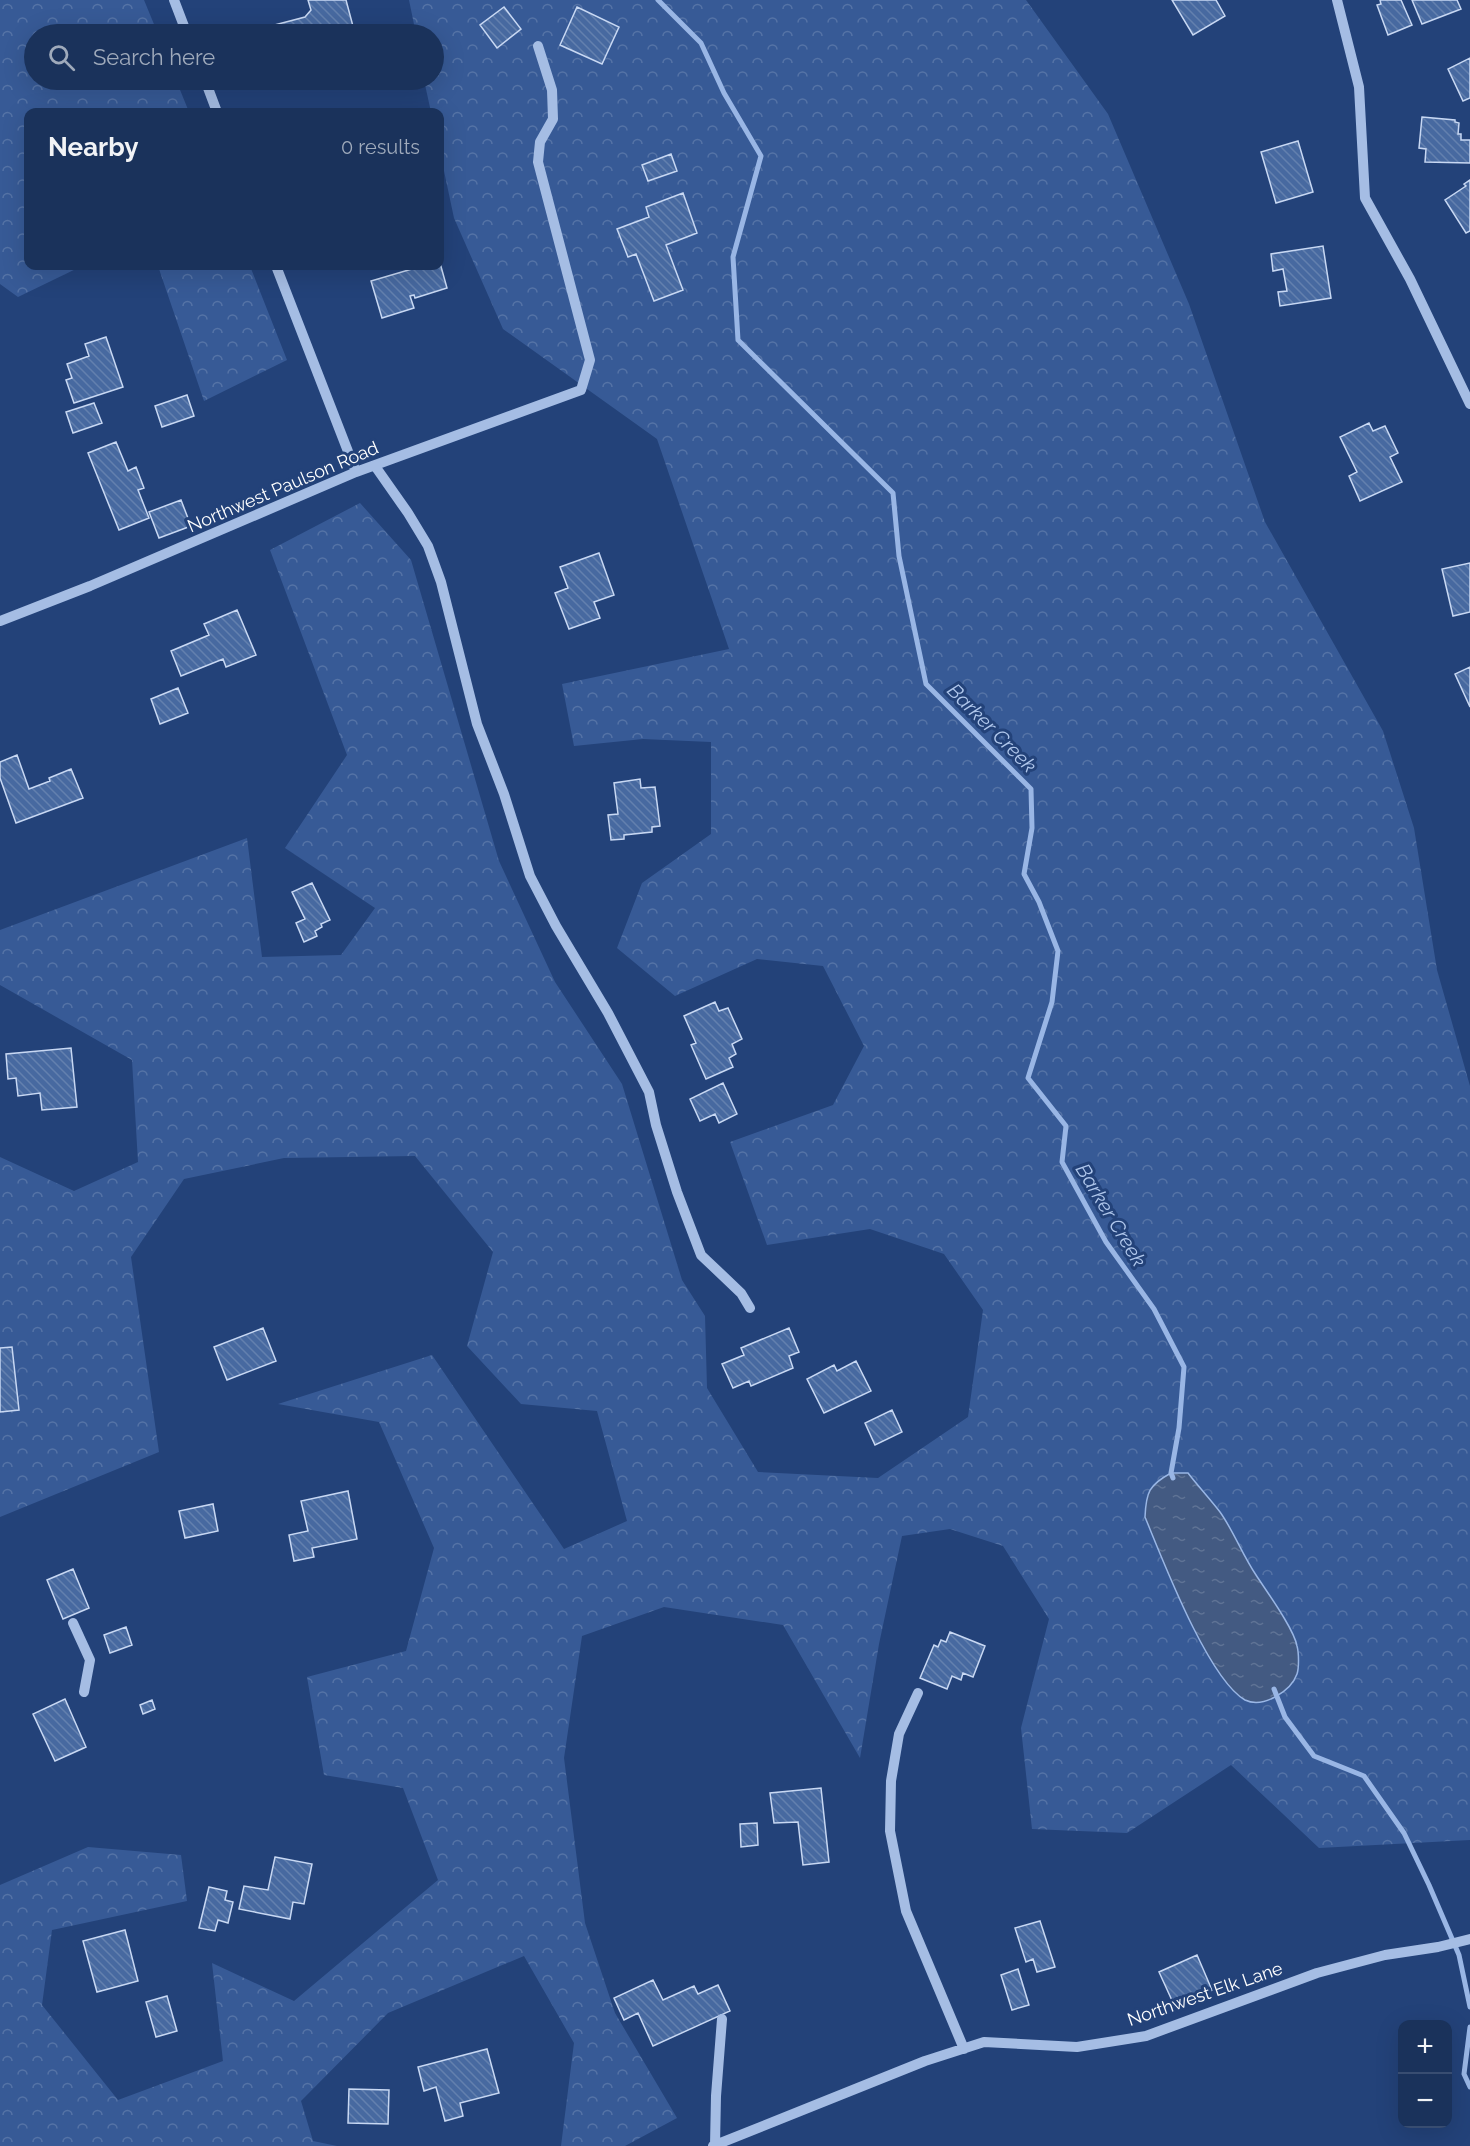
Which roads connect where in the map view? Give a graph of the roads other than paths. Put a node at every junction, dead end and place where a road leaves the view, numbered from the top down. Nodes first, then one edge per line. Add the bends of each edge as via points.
1 (174, 0) edge
2 (1337, 0) edge
3 (183, 24) edge
4 (538, 46) dead end
5 (209, 90) edge
6 (216, 108) edge
7 (278, 270) edge
8 (1470, 404) edge
9 (375, 465) junction
10 (356, 472) junction
11 (0, 621) edge
12 (750, 1308) dead end
13 (73, 1623) dead end
14 (84, 1692) dead end
15 (918, 1693) dead end
16 (1470, 1939) edge
17 (722, 2019) dead end
18 (964, 2049) junction
19 (714, 2146) edge

1 - 3 street
2 - 8 street via 1359,87 1365,198 1410,279
4 - 9 street, Northwest Paulson Road via 552,90 553,118 540,142 538,162 590,360 581,390
5 - 6 street
7 - 10 street
9 - 10 street, Northwest Paulson Road
9 - 12 street via 428,546 477,724 530,876 649,1092 677,1192 701,1255 741,1293
10 - 11 street, Northwest Paulson Road
13 - 14 street via 90,1660
15 - 18 street via 899,1734 891,1781 890,1831 906,1911
16 - 18 street, Northwest Elk Lane via 1317,1973 1146,2036 1077,2047 984,2042
17 - 19 street
18 - 19 street, Northwest Elk Lane

